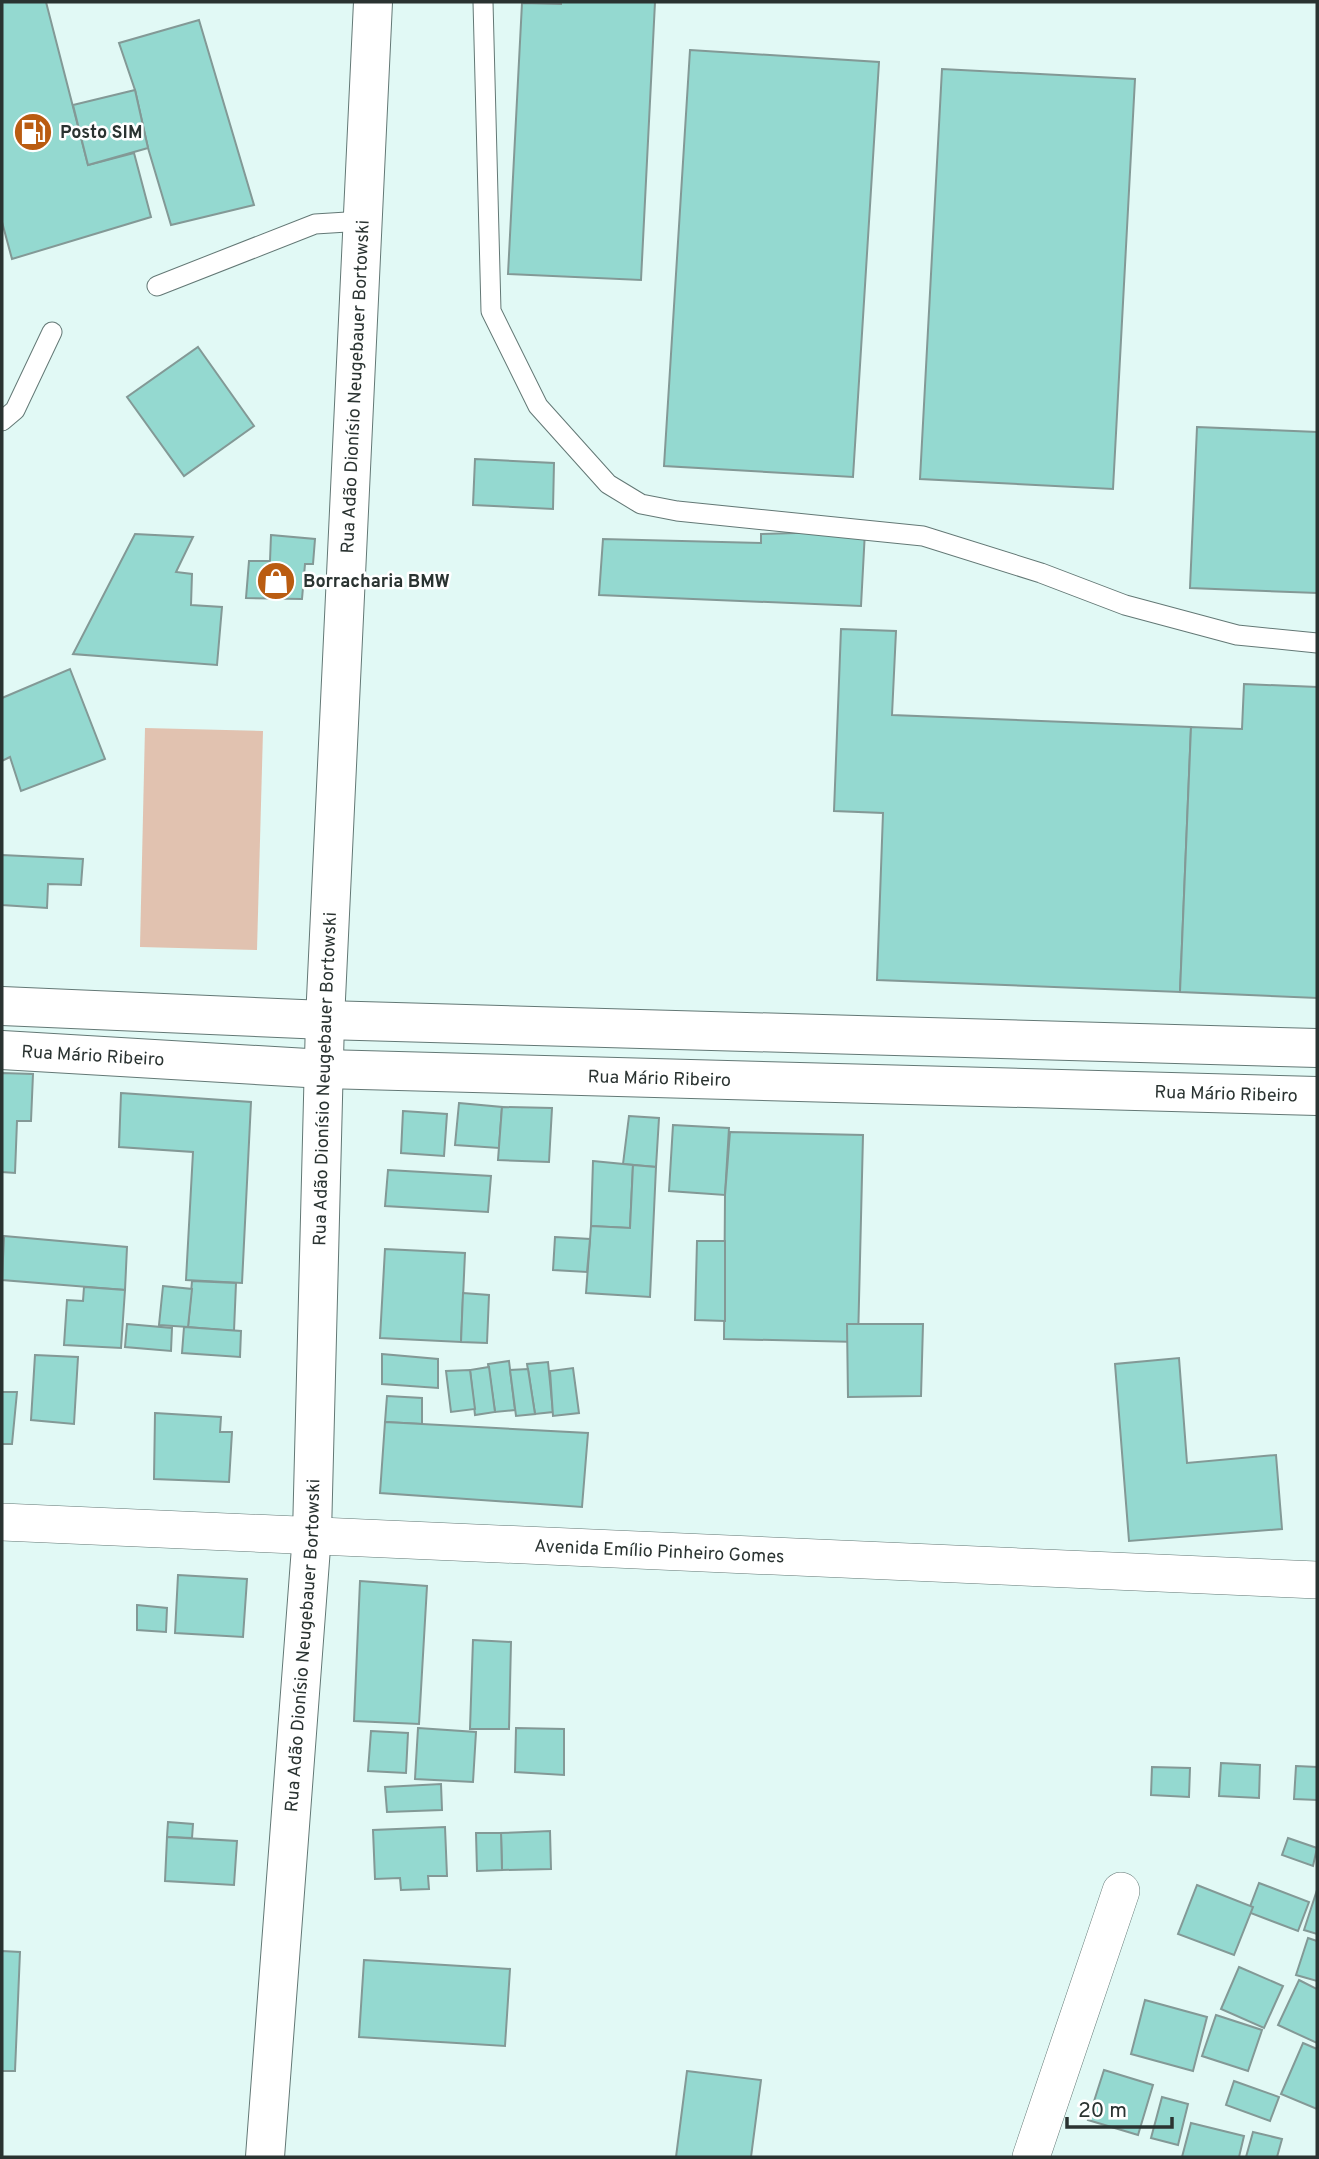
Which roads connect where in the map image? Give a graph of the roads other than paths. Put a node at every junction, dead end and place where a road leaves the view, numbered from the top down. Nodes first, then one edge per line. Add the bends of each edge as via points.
1 (373, 2) edge
2 (483, 2) edge
3 (363, 221) junction
4 (157, 286) dead end
5 (52, 332) dead end
6 (2, 421) edge
7 (1317, 643) edge
8 (2, 1006) edge
9 (326, 1020) junction
10 (1272, 1046) junction
11 (1317, 1048) edge
12 (2, 1050) edge
13 (324, 1069) junction
14 (1266, 1095) junction
15 (1317, 1096) edge
16 (2, 1522) edge
17 (312, 1534) junction
18 (1317, 1580) edge
19 (1121, 1891) dead end
20 (265, 2157) edge
21 (1031, 2157) edge

1 - 3 main road, Rua Adão Dionísio Neugebauer Bortowski
2 - 7 lane via 491,311 538,406 608,484 641,504 677,511 923,536 1125,605 1237,635
3 - 4 lane via 315,223
3 - 9 main road, Rua Adão Dionísio Neugebauer Bortowski
5 - 6 lane via 15,410
8 - 9 main road
9 - 10 main road
9 - 13 main road, Rua Adão Dionísio Neugebauer Bortowski
10 - 11 main road
10 - 14 main road
12 - 13 main road, Rua Mário Ribeiro
13 - 14 main road, Rua Mário Ribeiro
13 - 17 main road, Rua Adão Dionísio Neugebauer Bortowski
14 - 15 main road, Rua Mário Ribeiro
16 - 17 street, Avenida Emílio Pinheiro Gomes
17 - 18 street, Avenida Emílio Pinheiro Gomes
17 - 20 main road, Rua Adão Dionísio Neugebauer Bortowski
19 - 21 street

